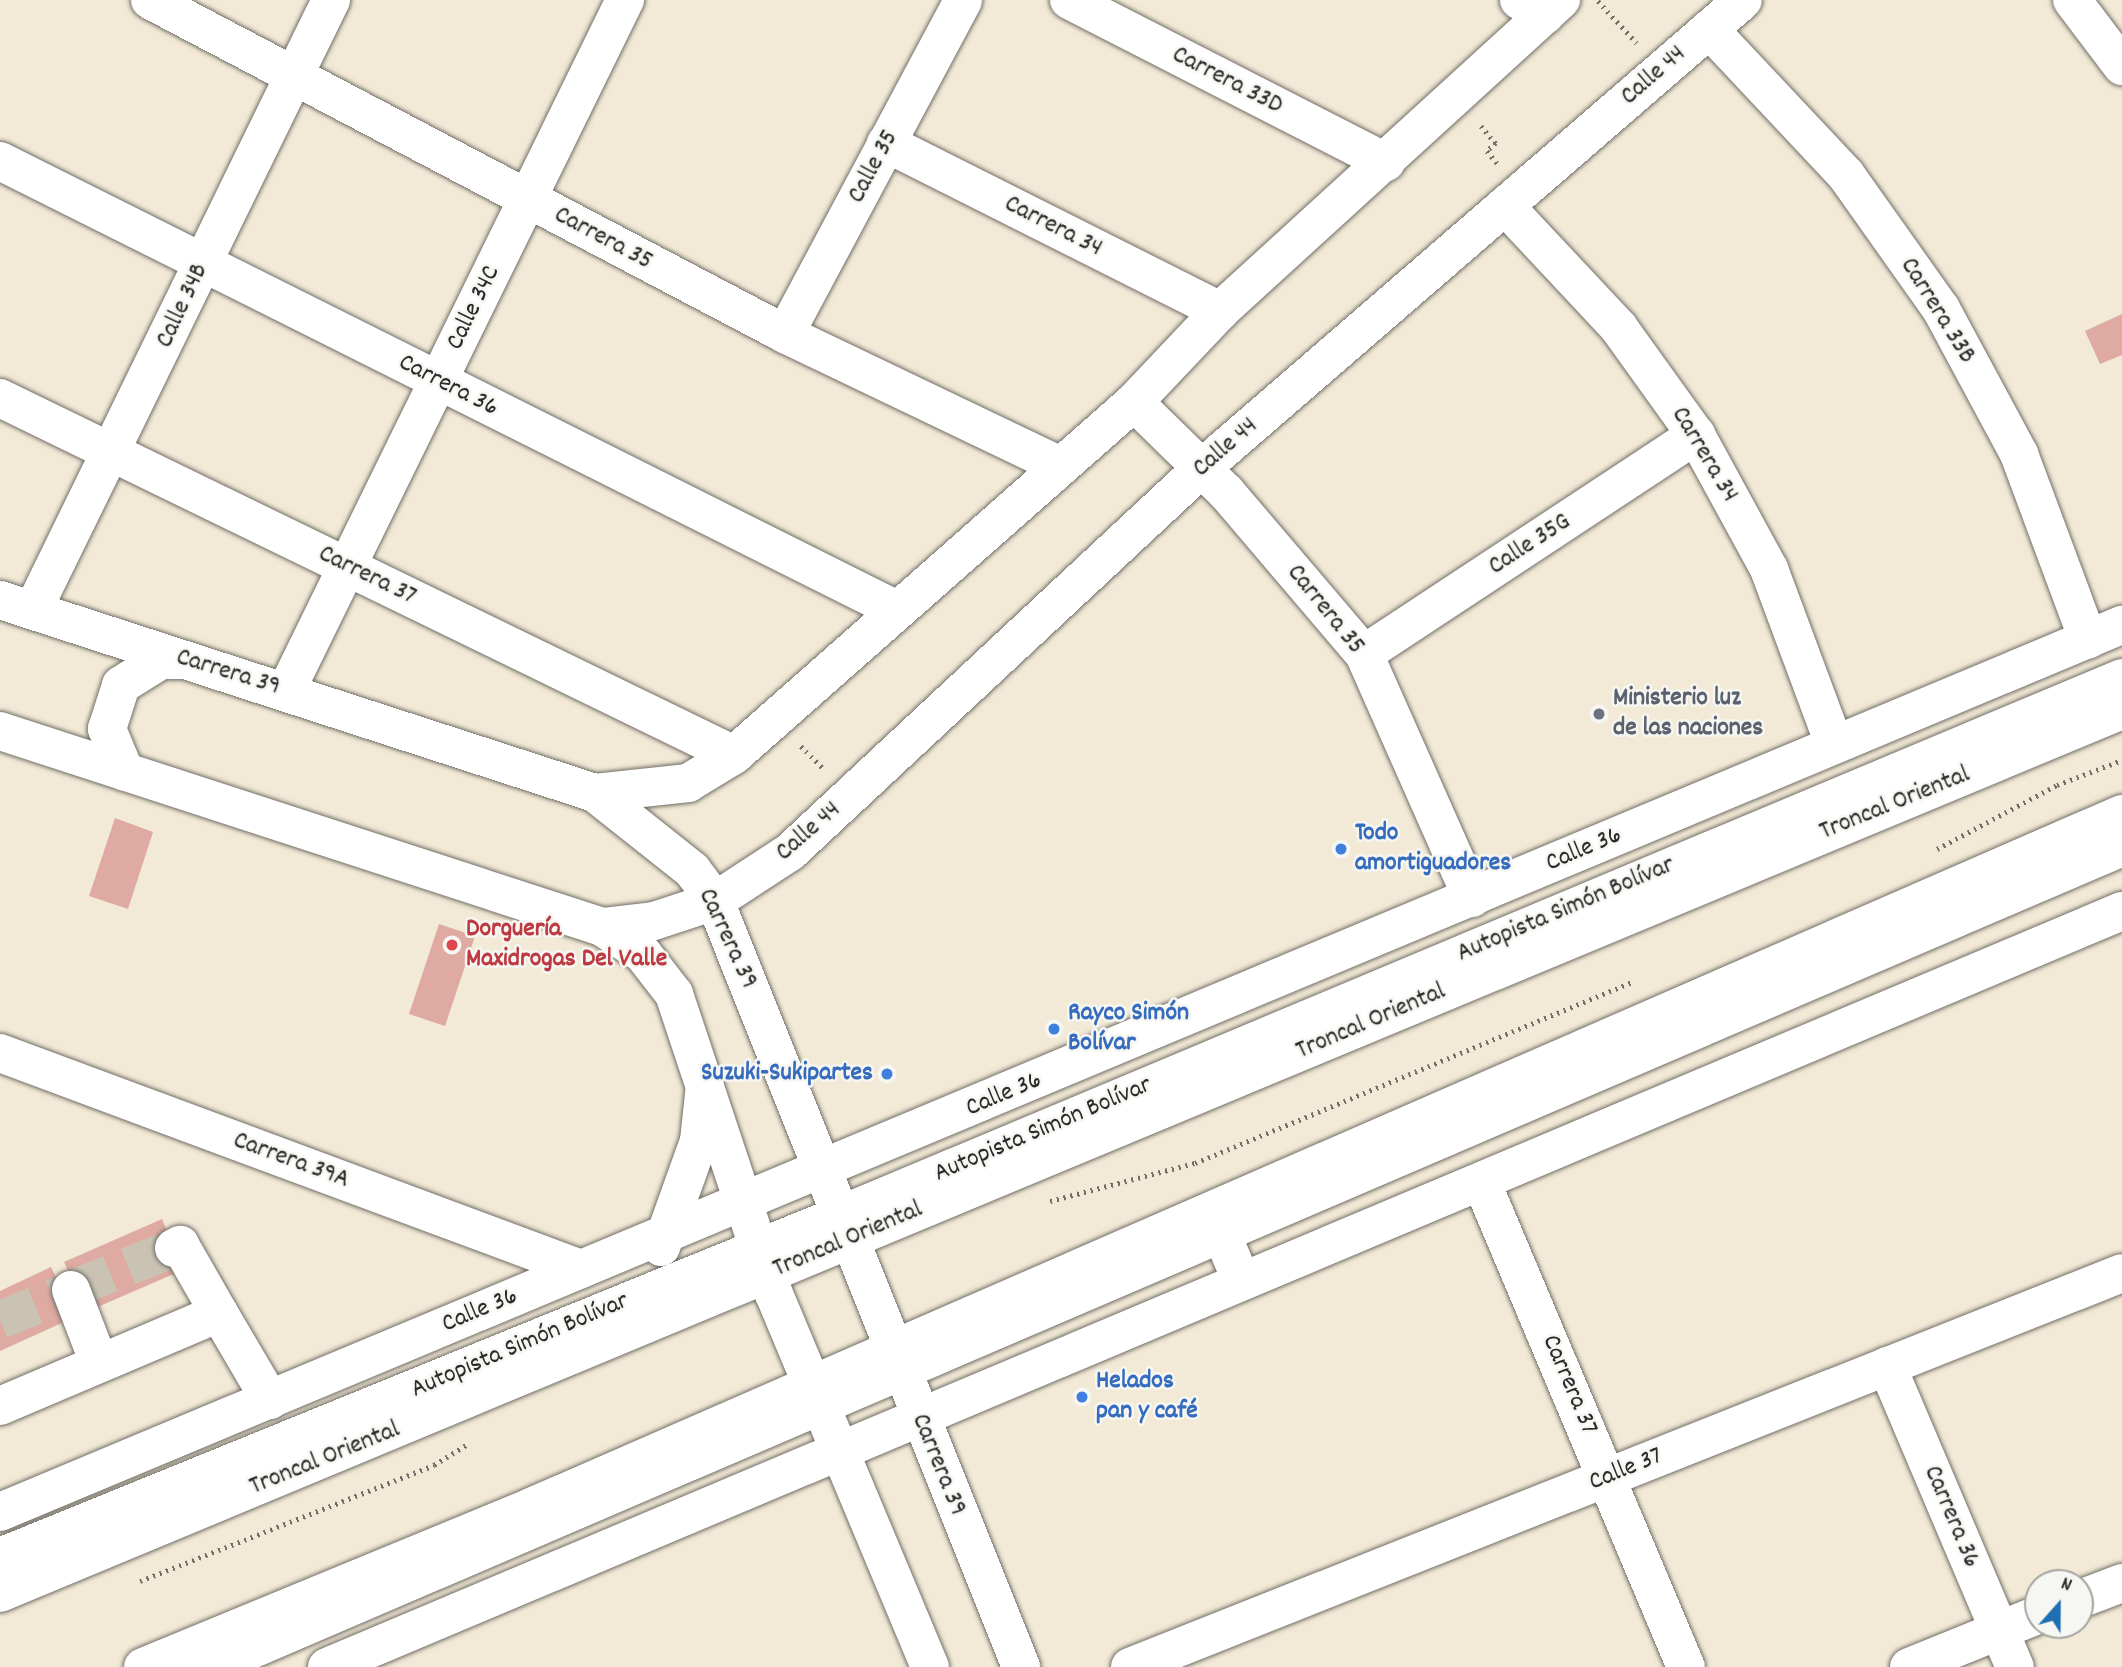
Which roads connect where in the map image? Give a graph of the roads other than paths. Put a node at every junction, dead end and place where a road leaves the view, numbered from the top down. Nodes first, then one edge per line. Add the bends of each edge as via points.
1 (150, 0) edge
2 (331, 0) edge
3 (963, 0) edge
4 (1069, 0) edge
5 (1743, 0) edge
6 (2072, 0) edge
7 (623, 1) edge
8 (1542, 5) edge
9 (1709, 29) junction
10 (2122, 66) edge
11 (293, 75) junction
12 (886, 143) junction
13 (0, 160) edge
14 (1386, 162) junction
15 (1514, 198) junction
16 (527, 199) junction
17 (203, 263) junction
18 (1220, 311) junction
19 (785, 334) junction
20 (438, 381) junction
21 (0, 398) edge
22 (1134, 402) junction
23 (1696, 435) junction
24 (113, 453) junction
25 (1061, 466) junction
26 (1202, 468) junction
27 (348, 567) junction
28 (16, 605) edge
29 (897, 610) junction
30 (2122, 625) edge
31 (2088, 640) junction
32 (1364, 654) junction
33 (184, 660) junction
34 (2122, 678) edge
35 (286, 691) junction
36 (2122, 710) edge
37 (0, 731) edge
38 (1834, 744) junction
39 (734, 755) junction
40 (125, 772) junction
41 (595, 793) junction
42 (2122, 814) edge
43 (2122, 847) edge
44 (1472, 898) junction
45 (715, 901) junction
46 (2120, 919) edge
47 (602, 927) junction
48 (0, 1053) edge
49 (705, 1085) junction
50 (823, 1171) junction
51 (1482, 1182) junction
52 (742, 1204) junction
53 (845, 1227) junction
54 (668, 1235) junction
55 (1223, 1237) junction
56 (174, 1248) dead end
57 (763, 1261) junction
58 (581, 1269) junction
59 (2122, 1273) edge
60 (1241, 1280) junction
61 (70, 1291) dead end
62 (629, 1301) junction
63 (219, 1313) junction
64 (896, 1360) junction
65 (99, 1363) junction
66 (1887, 1367) junction
67 (816, 1395) junction
68 (270, 1400) junction
69 (0, 1406) edge
70 (919, 1419) junction
71 (839, 1452) junction
72 (1609, 1477) junction
73 (0, 1512) edge
74 (540, 1527) junction
75 (0, 1556) edge
76 (560, 1569) junction
77 (2122, 1583) edge
78 (0, 1593) edge
79 (2094, 1594) edge
80 (2024, 1620) edge
81 (1999, 1629) junction
82 (143, 1667) edge
83 (211, 1667) edge
84 (327, 1667) edge
85 (930, 1667) edge
86 (1021, 1667) edge
87 (1130, 1667) edge
88 (1686, 1667) edge
89 (1909, 1667) edge
90 (2015, 1667) edge

1 - 11 main road, Carrera 35
2 - 11 main road, Calle 34B
3 - 12 main road, Calle 35
4 - 14 main road, Carrera 33D
5 - 9 main road, Calle 44
6 - 10 main road
7 - 16 main road, Calle 34C
8 - 14 main road
9 - 15 main road, Calle 44
9 - 31 main road, Carrera 33B via 1846,175 1941,309 2019,454
11 - 16 main road, Carrera 35
11 - 17 main road, Calle 34B
12 - 18 main road, Carrera 34
12 - 19 main road, Calle 35
13 - 17 main road, Carrera 36
14 - 18 main road
15 - 23 main road, Carrera 34 via 1619,328
15 - 26 main road, Calle 44
16 - 19 main road, Carrera 35
16 - 20 main road, Calle 34C
17 - 20 main road, Carrera 36
17 - 24 main road, Calle 34B
18 - 22 main road
19 - 25 main road, Carrera 35
20 - 27 main road, Calle 34C
20 - 29 main road, Carrera 36
21 - 24 main road, Carrera 37
22 - 25 main road
22 - 26 main road, Carrera 35
23 - 32 main road, Calle 35G
23 - 38 main road, Carrera 34 via 1769,569
24 - 27 main road, Carrera 37
24 - 28 main road, Calle 34B
25 - 29 main road
26 - 32 main road, Carrera 35
26 - 45 main road, Calle 44 via 790,852
27 - 35 main road, Calle 34C
27 - 39 main road, Carrera 37
28 - 33 main road, Carrera 39
29 - 39 main road
30 - 31 main road, Calle 36
31 - 38 main road, Calle 36
32 - 44 main road, Carrera 35
33 - 35 main road, Carrera 39
33 - 40 main road via 139,669 121,685 107,729
34 - 53 main road, Autopista Simón Bolívar
35 - 41 main road, Carrera 39
36 - 53 main road, Troncal Oriental
37 - 40 main road
38 - 44 main road, Calle 36
39 - 41 main road via 688,783
40 - 47 main road
41 - 45 main road, Carrera 39 via 669,847
42 - 64 main road
43 - 55 main road
44 - 50 main road, Calle 36
45 - 47 main road, Calle 44 via 654,921
45 - 50 main road, Carrera 39
46 - 51 main road
47 - 49 main road via 643,954 674,994
48 - 58 main road, Carrera 39A
49 - 52 main road
49 - 54 main road via 699,1141
50 - 52 main road, Calle 36
50 - 53 main road, Carrera 39
51 - 60 main road
51 - 72 main road, Carrera 37
52 - 54 main road, Calle 36
52 - 57 main road
53 - 57 main road, Autopista Simón Bolívar
53 - 64 main road, Carrera 39
54 - 58 main road, Calle 36
54 - 62 main road
55 - 60 main road
55 - 64 main road
56 - 63 main road via 180,1245
57 - 62 main road, Autopista Simón Bolívar
57 - 67 main road
57 - 78 main road, Troncal Oriental
58 - 68 main road, Calle 36
59 - 66 main road, Calle 37
60 - 70 main road
61 - 65 main road
62 - 75 main road, Autopista Simón Bolívar
63 - 65 main road
63 - 68 main road
64 - 67 main road
64 - 70 main road, Carrera 39
65 - 69 main road
66 - 72 main road, Calle 37
66 - 81 main road, Carrera 36
67 - 71 main road
67 - 74 main road
67 - 82 main road
68 - 73 main road, Calle 36
70 - 71 main road
70 - 86 main road, Carrera 39
71 - 76 main road
71 - 85 main road
72 - 87 main road, Calle 37
72 - 88 main road, Carrera 37
74 - 76 main road
74 - 83 main road
76 - 84 main road
77 - 79 main road
80 - 81 main road
81 - 89 main road
81 - 90 main road, Carrera 36

